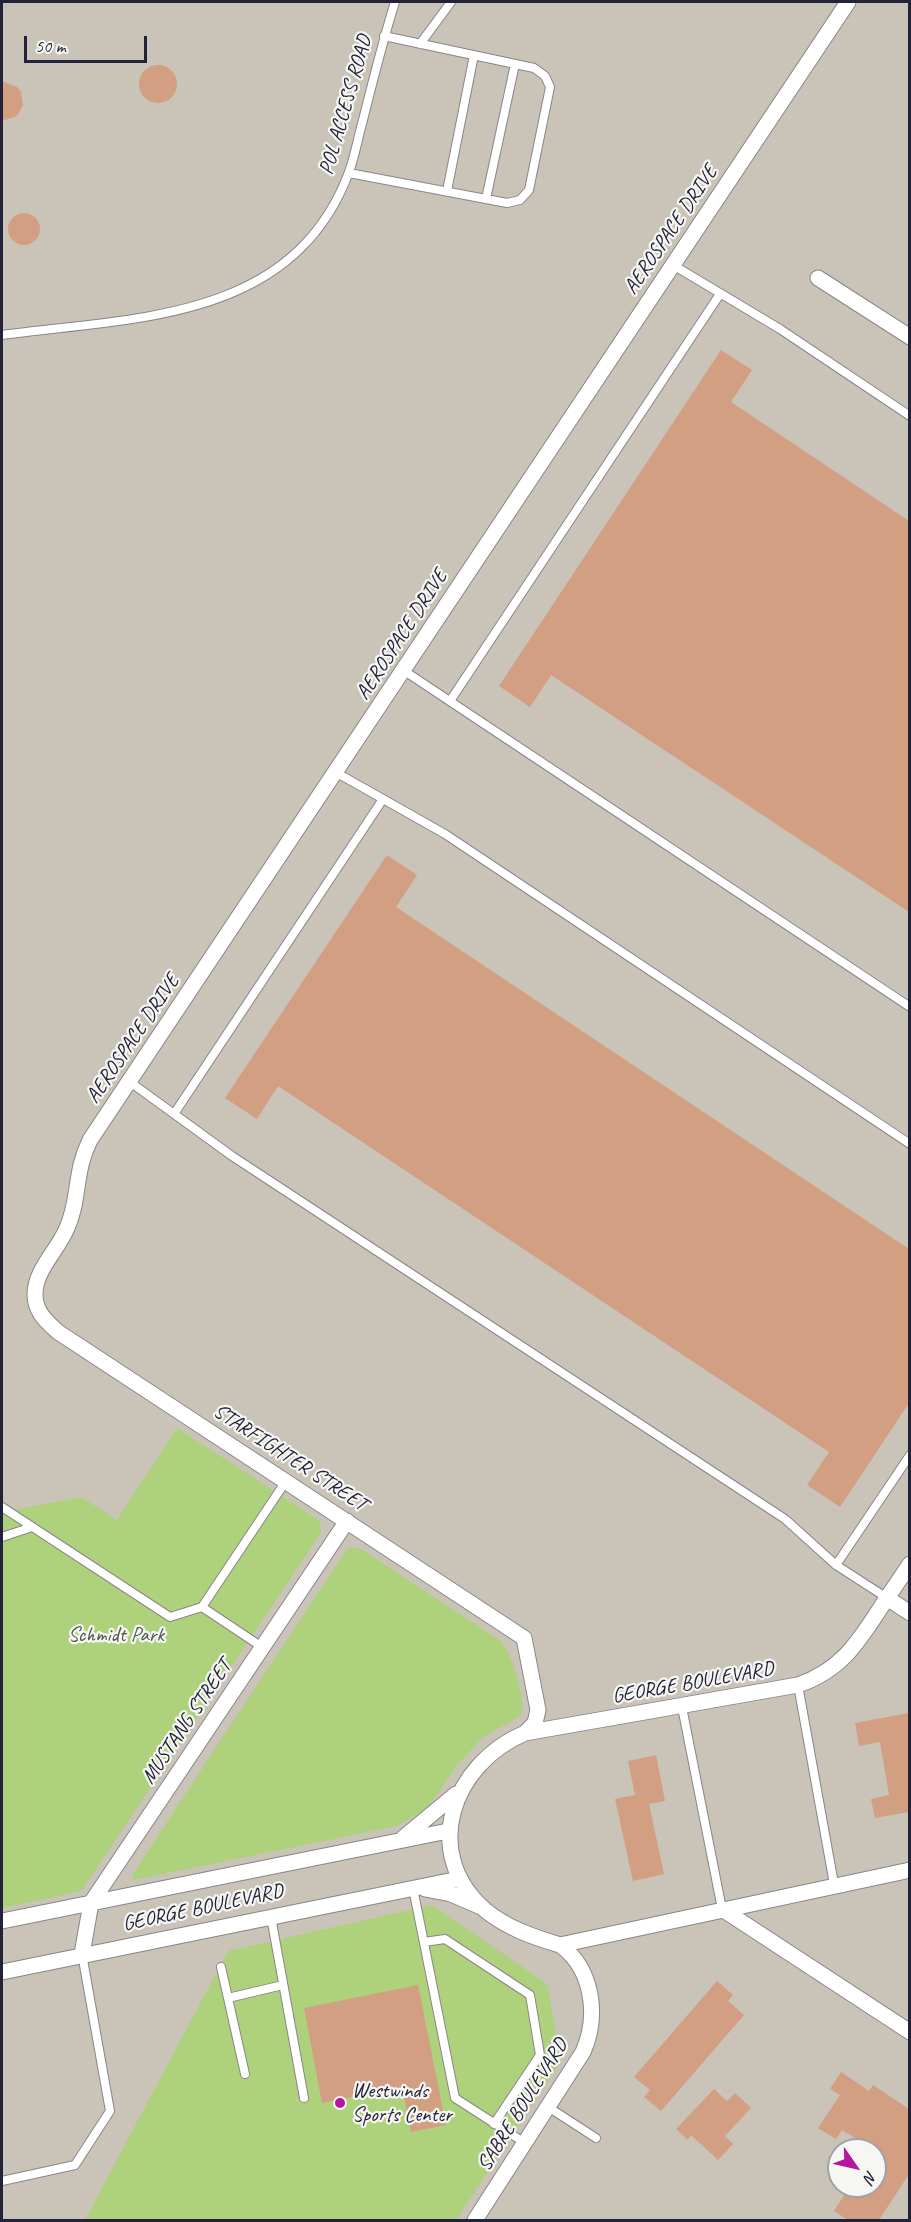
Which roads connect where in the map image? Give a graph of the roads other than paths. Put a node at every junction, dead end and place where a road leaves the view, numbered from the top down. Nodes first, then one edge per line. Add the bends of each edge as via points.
1 (395, 2) edge
2 (451, 2) edge
3 (848, 2) edge
4 (384, 36) junction
5 (420, 44) junction
6 (474, 55) junction
7 (515, 64) junction
8 (349, 173) junction
9 (447, 191) junction
10 (486, 199) junction
11 (673, 265) junction
12 (819, 278) dead end
13 (720, 294) junction
14 (2, 335) edge
15 (909, 338) edge
16 (909, 416) edge
17 (403, 670) junction
18 (450, 701) junction
19 (337, 773) junction
20 (383, 799) junction
21 (909, 1007) edge
22 (130, 1082) junction
23 (174, 1114) junction
24 (909, 1144) edge
25 (37, 1308) joint
26 (909, 1455) edge
27 (286, 1481) junction
28 (2, 1507) edge
29 (347, 1521) junction
30 (32, 1527) junction
31 (2, 1537) edge
32 (909, 1564) edge
33 (836, 1565) junction
34 (887, 1598) junction
35 (202, 1607) junction
36 (909, 1613) edge
37 (262, 1647) junction
38 (798, 1685) junction
39 (682, 1707) junction
40 (525, 1733) junction
41 (462, 1788) junction
42 (448, 1831) junction
43 (400, 1841) junction
44 (909, 1870) edge
45 (459, 1879) junction
46 (834, 1884) junction
47 (413, 1888) junction
48 (91, 1903) junction
49 (484, 1909) junction
50 (722, 1909) junction
51 (271, 1916) junction
52 (2, 1921) edge
53 (424, 1942) junction
54 (560, 1945) junction
55 (82, 1954) junction
56 (221, 1967) dead end
57 (2, 1972) edge
58 (283, 1985) junction
59 (228, 1998) junction
60 (909, 2032) edge
61 (245, 2074) dead end
62 (303, 2098) dead end
63 (548, 2107) junction
64 (494, 2124) junction
65 (596, 2138) dead end
66 (525, 2144) junction
67 (2, 2181) edge
68 (475, 2220) edge

1 - 4 lane, POL ACCESS ROAD
2 - 5 lane
3 - 11 street, AEROSPACE DRIVE
4 - 5 lane
4 - 8 lane, POL ACCESS ROAD
5 - 6 lane
6 - 7 lane
6 - 9 lane
7 - 10 lane
7 - 10 lane via 534,68 545,76 550,87 529,190 520,200 507,203
8 - 9 lane
8 - 14 lane, POL ACCESS ROAD via 309,239 280,268 242,291 179,312
9 - 10 lane
11 - 13 lane
11 - 17 street, AEROSPACE DRIVE
12 - 15 street
13 - 16 lane via 780,329
13 - 18 lane
17 - 18 lane
17 - 19 street, AEROSPACE DRIVE
18 - 21 lane
19 - 20 lane
19 - 22 street, AEROSPACE DRIVE
20 - 23 lane
20 - 24 lane via 445,834
22 - 23 lane
22 - 25 street, AEROSPACE DRIVE via 82,1157 68,1226 36,1287
23 - 33 lane via 784,1519
25 - 27 street, STARFIGHTER STREET via 58,1332
26 - 33 lane
27 - 29 street, STARFIGHTER STREET
27 - 35 lane
28 - 30 lane
29 - 37 street, MUSTANG STREET
29 - 40 street, STARFIGHTER STREET via 524,1638 538,1710 535,1724
30 - 31 lane
30 - 35 lane via 170,1617
32 - 34 street
33 - 34 lane
34 - 36 street
34 - 38 street, GEORGE BOULEVARD via 836,1667 820,1678
35 - 37 lane
37 - 48 street, MUSTANG STREET
38 - 39 street, GEORGE BOULEVARD
38 - 46 lane
39 - 40 street, GEORGE BOULEVARD
39 - 50 lane
40 - 41 street, GEORGE BOULEVARD via 493,1750
41 - 42 street, GEORGE BOULEVARD
41 - 43 street, GEORGE BOULEVARD
42 - 43 street, GEORGE BOULEVARD
42 - 45 street, GEORGE BOULEVARD
43 - 48 street, GEORGE BOULEVARD
44 - 46 street
45 - 47 street, GEORGE BOULEVARD
45 - 49 street, GEORGE BOULEVARD
46 - 50 street
47 - 49 street, GEORGE BOULEVARD via 442,1892
47 - 51 street, GEORGE BOULEVARD
47 - 53 lane
48 - 52 street, GEORGE BOULEVARD
48 - 55 street, MUSTANG STREET
49 - 54 street, GEORGE BOULEVARD via 516,1930
50 - 54 street
50 - 60 street
51 - 55 street, GEORGE BOULEVARD
51 - 58 lane
53 - 64 lane via 455,2098
53 - 64 lane via 445,1938 530,1995 540,2055
54 - 63 street, SABRE BOULEVARD via 571,1953 586,1980 592,2022 584,2052
55 - 57 street, GEORGE BOULEVARD
55 - 67 lane via 110,2111 75,2165
56 - 59 lane
58 - 59 lane
58 - 62 lane
59 - 61 lane
63 - 65 lane
63 - 66 street, SABRE BOULEVARD
64 - 66 lane
66 - 68 street, SABRE BOULEVARD

